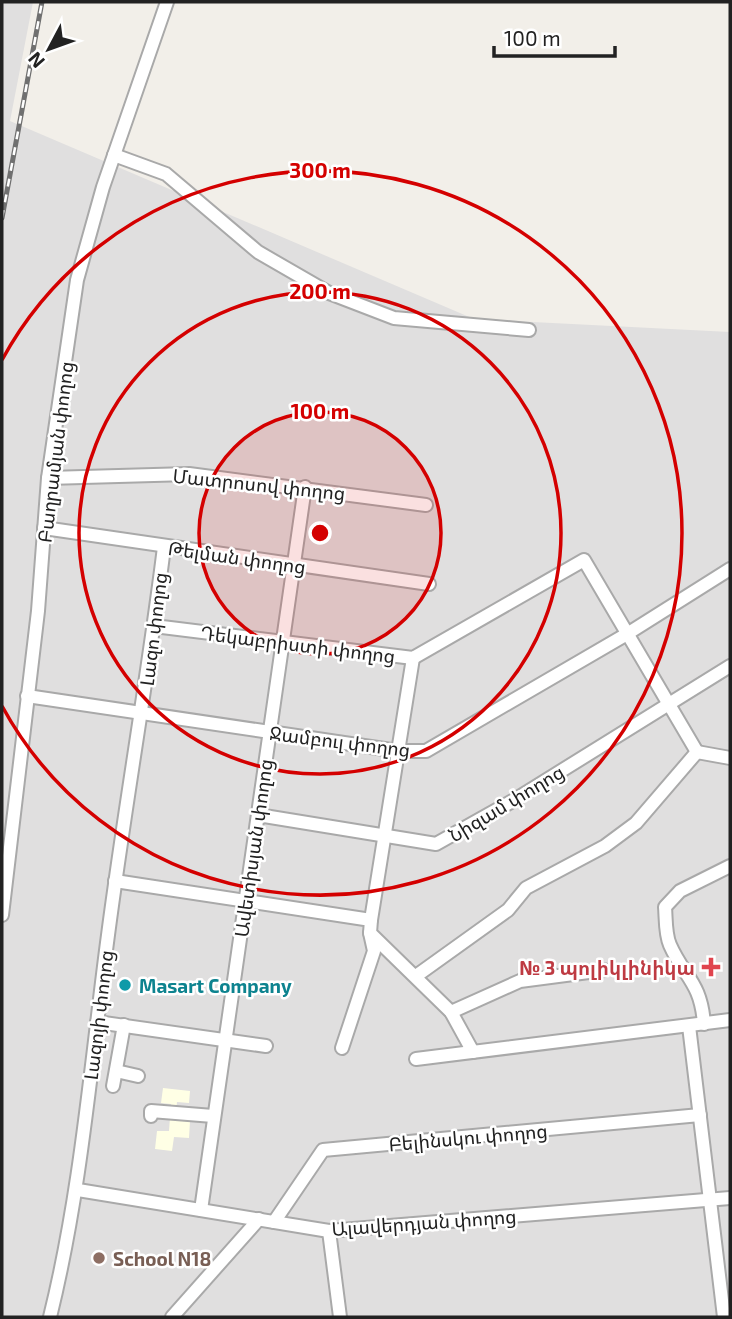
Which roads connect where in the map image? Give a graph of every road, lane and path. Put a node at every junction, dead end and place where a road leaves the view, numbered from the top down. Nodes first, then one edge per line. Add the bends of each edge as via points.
1 (167, 2) edge
2 (114, 155) junction
3 (529, 330) dead end
4 (48, 478) junction
5 (305, 487) junction
6 (426, 505) dead end
7 (44, 528) junction
8 (164, 547) junction
9 (294, 565) junction
10 (730, 569) edge
11 (429, 584) dead end
12 (154, 626) junction
13 (626, 634) junction
14 (283, 642) junction
15 (413, 658) junction
16 (730, 666) edge
17 (27, 696) junction
18 (668, 704) junction
19 (142, 712) junction
20 (270, 732) junction
21 (398, 751) junction
22 (697, 752) junction
23 (730, 758) edge
24 (258, 816) junction
25 (386, 838) junction
26 (730, 866) edge
27 (115, 881) junction
28 (245, 902) junction
29 (2, 915) edge
30 (371, 926) junction
31 (604, 970) dead end
32 (416, 976) junction
33 (451, 1012) junction
34 (730, 1020) edge
35 (97, 1022) junction
36 (704, 1024) junction
37 (124, 1025) junction
38 (690, 1026) junction
39 (225, 1039) junction
40 (266, 1046) dead end
41 (342, 1048) dead end
42 (473, 1052) junction
43 (416, 1059) dead end
44 (116, 1071) junction
45 (138, 1076) dead end
46 (113, 1086) dead end
47 (700, 1115) junction
48 (151, 1116) dead end
49 (213, 1116) junction
50 (78, 1190) junction
51 (730, 1198) edge
52 (710, 1200) junction
53 (201, 1210) junction
54 (259, 1219) junction
55 (274, 1222) junction
56 (329, 1231) junction
57 (50, 1317) edge
58 (172, 1317) edge
59 (340, 1317) edge
60 (724, 1317) edge

1 - 2 street, Բաղրամյան փողոց
2 - 3 street via 166,174 258,252 328,293 394,318
2 - 4 street, Բաղրամյան փողոց via 77,279
4 - 5 street, Մատրոսով փողոց via 189,474
4 - 7 street, Բաղրամյան փողոց
5 - 6 street, Մատրոսով փողոց
5 - 9 street, Ավետիսյան փողոց
7 - 8 street, Թելման փողոց
7 - 17 street, Բաղրամյան փողոց
8 - 9 street, Թելման փողոց
8 - 12 street, Լազո փողոց
9 - 11 street, Թելման փողոց
9 - 14 street, Ավետիսյան փողոց
10 - 13 street, Ջամբուլ փողոց
12 - 14 street, Դեկաբրիստի փողոց
12 - 19 street, Լազո փողոց
13 - 15 street, Դեկաբրիստի փողոց via 584,560
13 - 18 street
13 - 21 street, Ջամբուլ փողոց via 426,751
14 - 15 street, Դեկաբրիստի փողոց
14 - 20 street, Ավետիսյան փողոց
15 - 21 street
16 - 18 street, Նիզամ փողոց
17 - 19 street, Ջամբուլ փողոց
17 - 29 street, Բաղրամյան փողոց
18 - 22 street
18 - 25 street, Նիզամ փողոց via 436,844
19 - 20 street, Ջամբուլ փողոց
19 - 27 street, Լազոյի փողոց
20 - 21 street, Ջամբուլ փողոց
20 - 24 street, Ավետիսյան փողոց
21 - 25 street
22 - 23 street
22 - 32 street via 636,823 605,846 526,888 508,910
24 - 25 street, Նիզամ փողոց
24 - 28 street, Ավետիսյան փողոց
25 - 30 street
26 - 36 street via 680,891 665,907 669,944 691,977 702,1003
27 - 28 street
27 - 35 street, Լազոյի փողոց
28 - 30 street
28 - 39 street, Ավետիսյան փողոց
30 - 32 street
30 - 41 street via 373,951
31 - 33 street via 520,981
32 - 33 street
33 - 42 street
34 - 36 street
35 - 37 street
35 - 50 street, Լազոյի փողոց
36 - 38 street
37 - 39 street
37 - 44 street
38 - 42 street
38 - 47 street
39 - 40 street
39 - 49 street, Ավետիսյան փողոց
42 - 43 street
44 - 45 street
44 - 46 street
47 - 52 street
47 - 55 street, Բելինսկու փողոց via 323,1150
48 - 49 street via 151,1111
49 - 53 street, Ավետիսյան փողոց
50 - 53 street, Ալավերդյան փողոց
50 - 57 street, Լազոյի փողոց
51 - 52 street, Ալավերդյան փողոց
52 - 56 street, Ալավերդյան փողոց
52 - 60 street
53 - 54 street, Ալավերդյան փողոց
54 - 55 street, Ալավերդյան փողոց
54 - 58 street
55 - 56 street, Ալավերդյան փողոց
56 - 59 street

